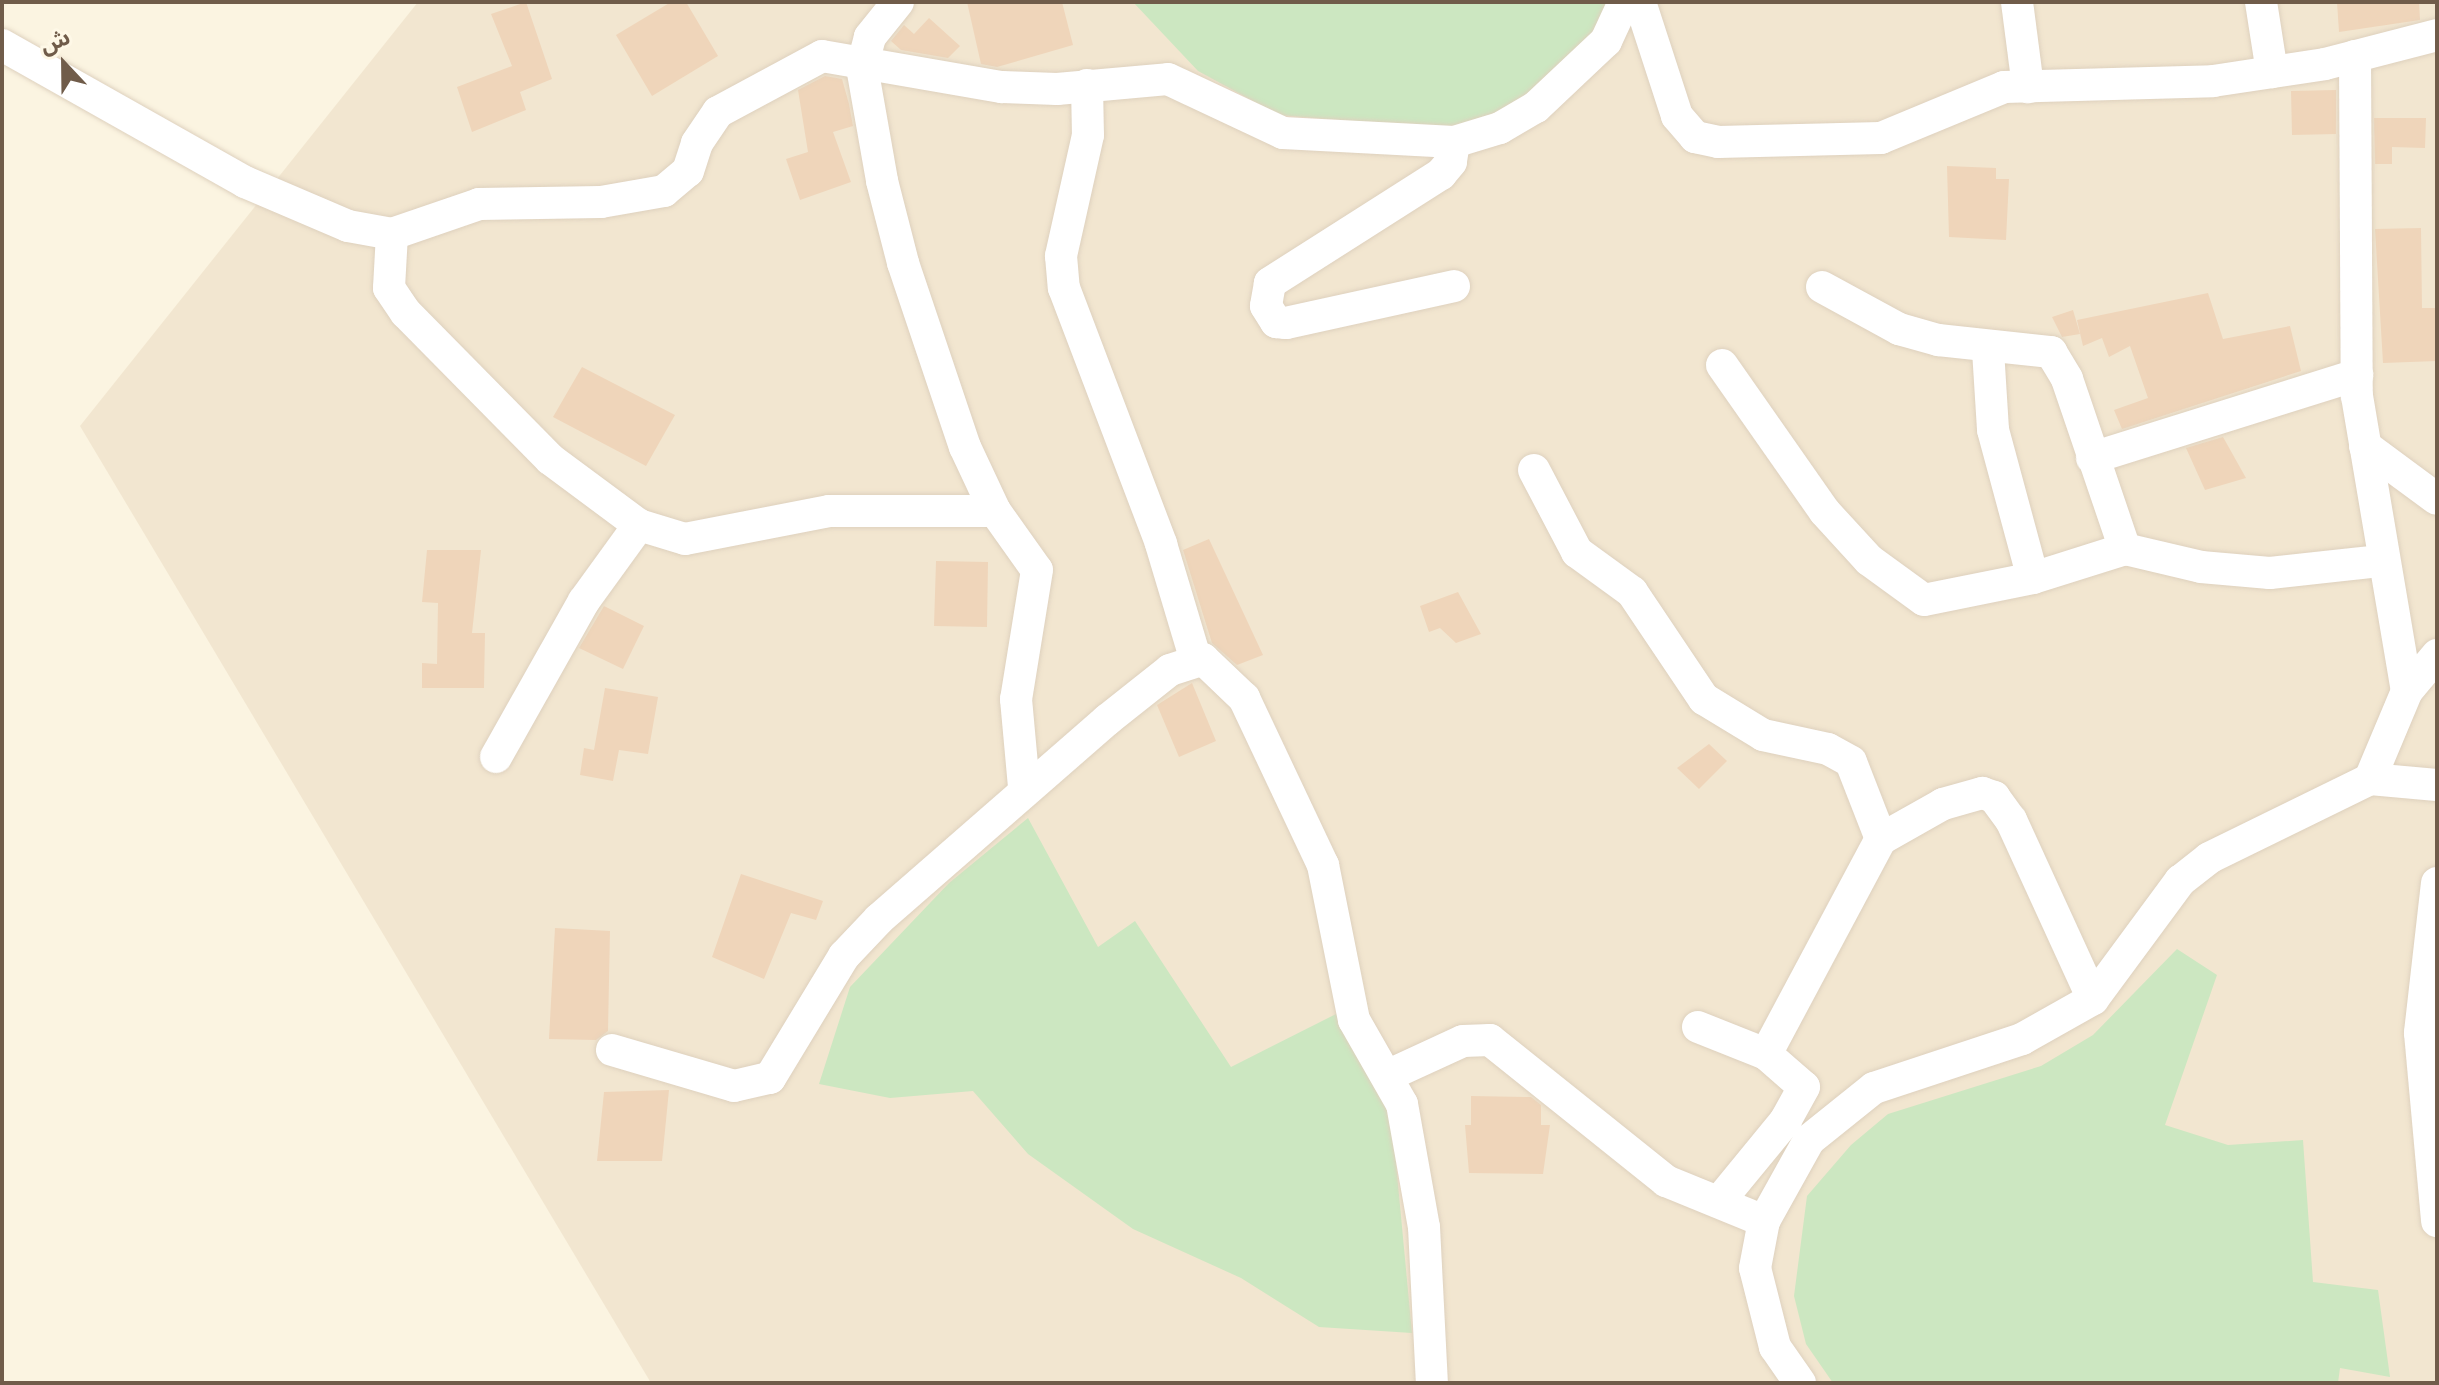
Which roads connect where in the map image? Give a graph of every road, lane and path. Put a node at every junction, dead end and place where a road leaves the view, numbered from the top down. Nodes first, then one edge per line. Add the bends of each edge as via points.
1 (898, 2) edge
2 (1624, 2) edge
3 (1640, 2) edge
4 (2017, 2) edge
5 (2261, 2) edge
6 (2437, 35) edge
7 (2, 45) edge
8 (2355, 56) junction
9 (862, 67) junction
10 (2272, 72) junction
11 (1087, 85) junction
12 (2028, 87) junction
13 (1454, 142) junction
14 (392, 234) junction
15 (1454, 286) dead end
16 (1822, 287) dead end
17 (1988, 350) junction
18 (1722, 365) dead end
19 (2357, 375) junction
20 (2365, 446) junction
21 (2092, 458) junction
22 (1534, 470) dead end
23 (2437, 499) edge
24 (995, 511) junction
25 (639, 525) junction
26 (2125, 549) junction
27 (2381, 561) junction
28 (2033, 578) junction
29 (2437, 655) edge
30 (1195, 657) junction
31 (2407, 691) junction
32 (496, 757) dead end
33 (2370, 779) junction
34 (2437, 785) edge
35 (1024, 787) junction
36 (1881, 839) junction
37 (2437, 883) edge
38 (2093, 999) junction
39 (1698, 1027) dead end
40 (612, 1050) dead end
41 (1766, 1054) junction
42 (1389, 1075) junction
43 (1721, 1199) junction
44 (2436, 1201) edge
45 (1764, 1221) junction
46 (1432, 1383) edge
47 (1800, 1383) edge

1 - 9 street via 870,37
2 - 13 street via 1606,41 1536,107 1500,128
3 - 12 street via 1677,116 1695,137 1752,143 1881,138 1987,92
4 - 12 street
5 - 10 street
6 - 8 street
7 - 14 street via 282,200 348,226
8 - 10 street
8 - 19 street
9 - 11 street via 1002,87
9 - 14 street via 811,59 731,100 706,127 688,171 664,191 601,202 479,204
9 - 24 street via 903,263 965,447
10 - 12 street via 2213,81
11 - 13 street via 1168,79 1283,133
11 - 30 street via 1088,135 1060,272 1084,351 1161,544
13 - 15 street via 1451,162 1441,174 1270,283 1266,306 1276,322 1286,323
14 - 25 street via 389,288 406,313 550,459
16 - 17 street via 1899,329
17 - 21 street via 2051,352 2067,379
17 - 28 street via 1993,430
18 - 28 street via 1825,512 1911,596 1933,599
19 - 20 street
19 - 21 street
20 - 23 street
20 - 27 street
21 - 26 street
22 - 36 street via 1577,552 1632,592 1704,699 1763,735 1828,749 1851,762
24 - 25 street via 829,511 685,539
24 - 35 street via 1037,570 1016,699
25 - 32 street via 584,601
26 - 27 street via 2201,567 2270,573
26 - 28 street
27 - 31 street
29 - 31 street
30 - 35 street
30 - 42 street via 1239,690 1323,865 1354,1020
31 - 33 street
33 - 34 street
33 - 38 street via 2199,866 2180,881
35 - 40 street via 844,956 770,1078 734,1086
36 - 38 street via 1943,804 1982,793 1994,797 2011,820
36 - 41 street
37 - 44 street via 2420,1033
38 - 45 street via 2022,1039 1874,1088 1848,1105 1809,1140
39 - 41 street
41 - 43 street via 1803,1083 1803,1093
42 - 43 street via 1463,1041 1490,1040 1666,1181
42 - 46 street via 1412,1140
43 - 45 street
45 - 47 street via 1756,1248 1759,1294 1775,1347

